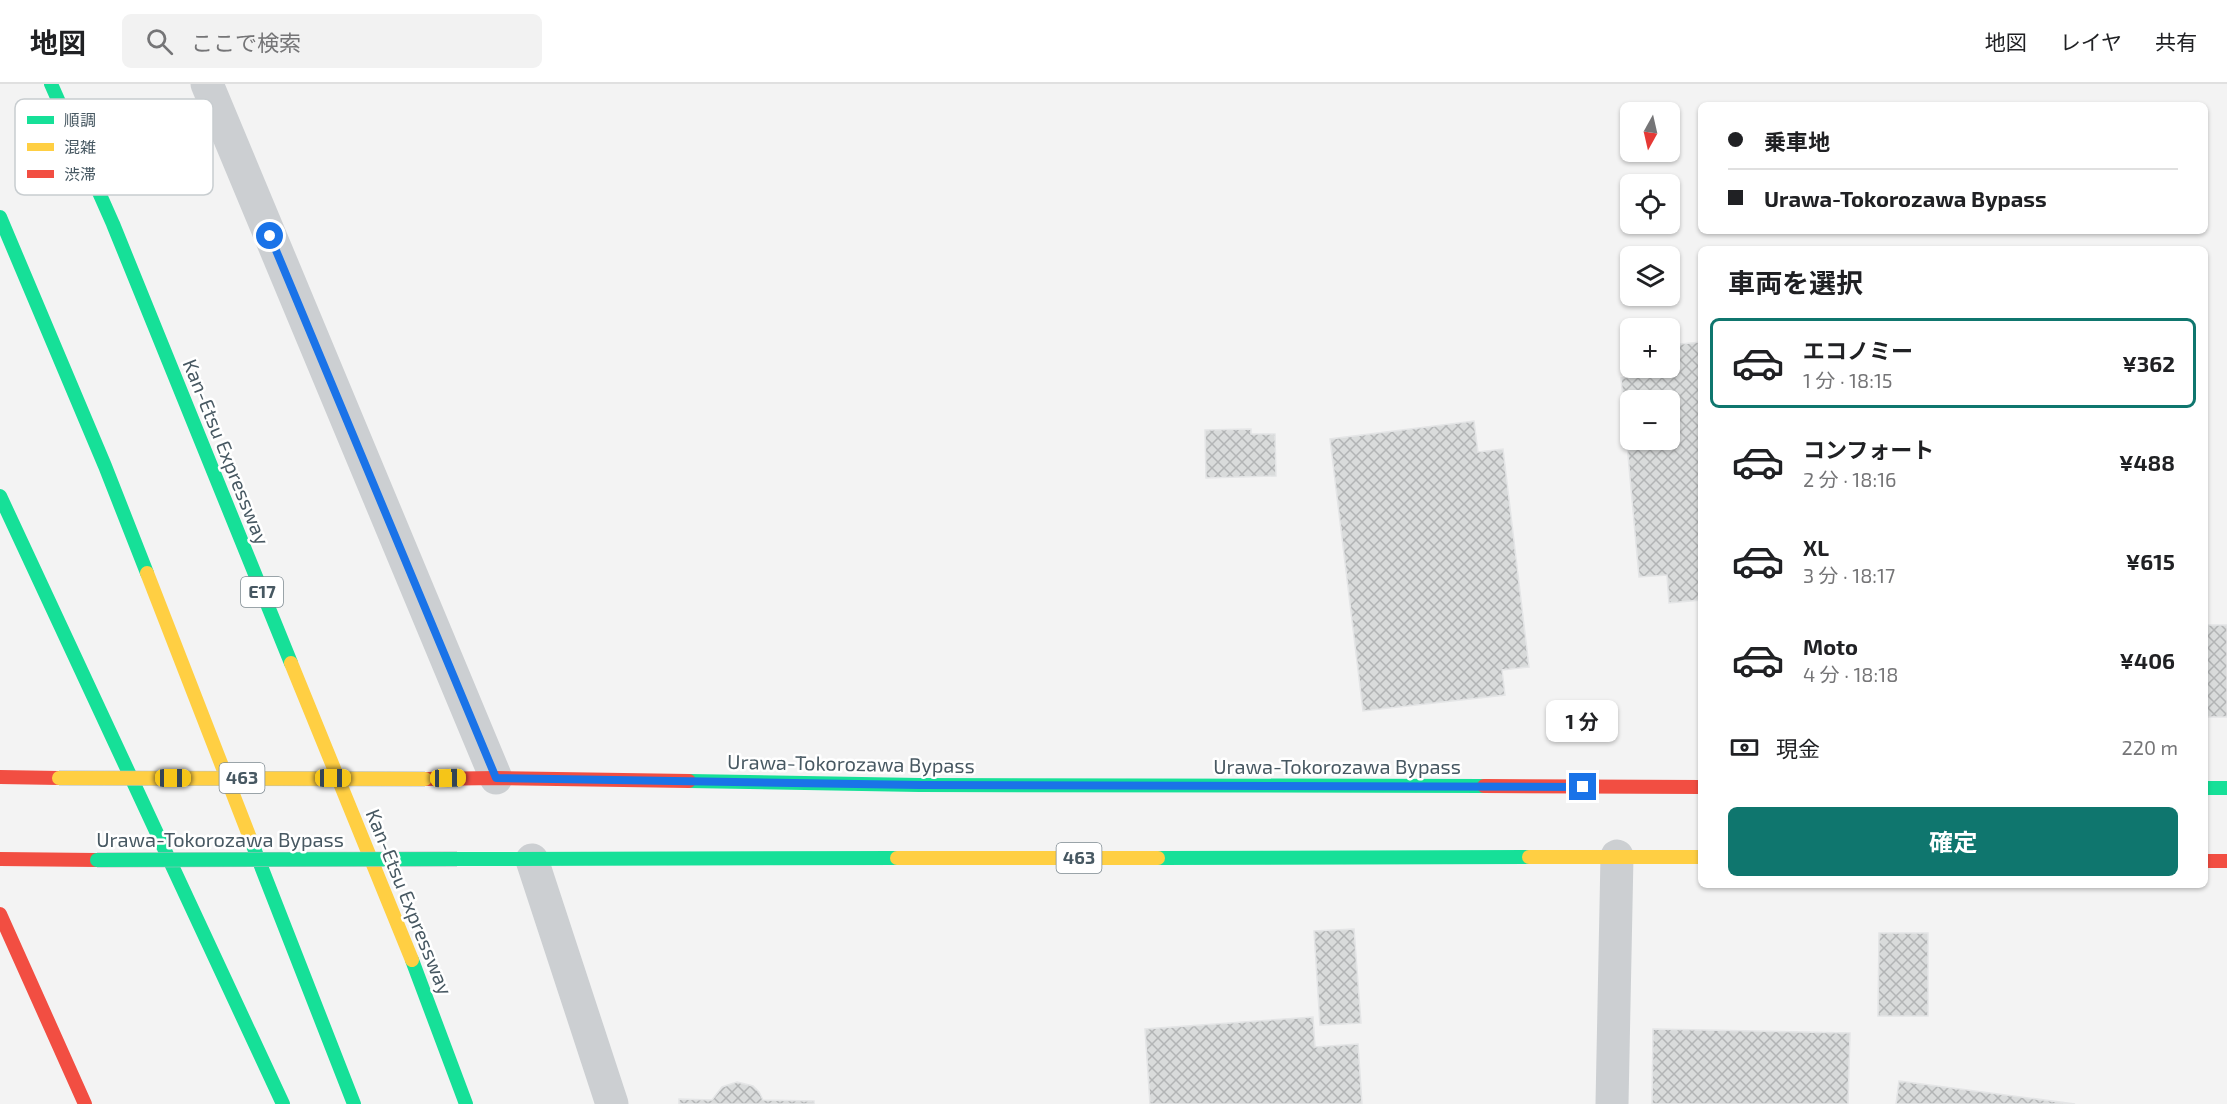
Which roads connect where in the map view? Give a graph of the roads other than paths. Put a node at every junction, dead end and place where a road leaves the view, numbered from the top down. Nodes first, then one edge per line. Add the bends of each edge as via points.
1 (51, 84) edge
2 (66, 84) edge
3 (207, 84) edge
4 (58, 99) edge
5 (71, 99) edge
6 (100, 195) edge
7 (103, 195) edge
8 (0, 217) edge
9 (113, 224) junction
10 (0, 496) edge
11 (0, 777) edge
12 (496, 778) junction
13 (1698, 787) edge
14 (2208, 788) edge
15 (2227, 788) edge
16 (1617, 856) junction
17 (1698, 857) edge
18 (0, 859) edge
19 (532, 860) junction
20 (2208, 861) edge
21 (2227, 861) edge
22 (0, 914) edge
23 (85, 1104) edge
24 (283, 1104) edge
25 (354, 1104) edge
26 (466, 1104) edge
27 (612, 1104) edge
28 (1612, 1104) edge

1 - 4 main road, Kan-Etsu Expressway / E17
2 - 5 main road
3 - 12 street
6 - 9 main road, Kan-Etsu Expressway / E17
7 - 9 main road
8 - 25 main road via 105,466
9 - 26 main road, Kan-Etsu Expressway / E17 via 395,918
10 - 24 main road
11 - 12 main road, Urawa-Tokorozawa Bypass / 463, bridge
12 - 13 main road, Urawa-Tokorozawa Bypass / 463 via 931,785
14 - 15 main road
16 - 17 main road, Urawa-Tokorozawa Bypass / 463
16 - 19 main road, Urawa-Tokorozawa Bypass / 463
16 - 28 street
18 - 19 main road, Urawa-Tokorozawa Bypass / 463, bridge
19 - 27 street
20 - 21 main road
22 - 23 main road

